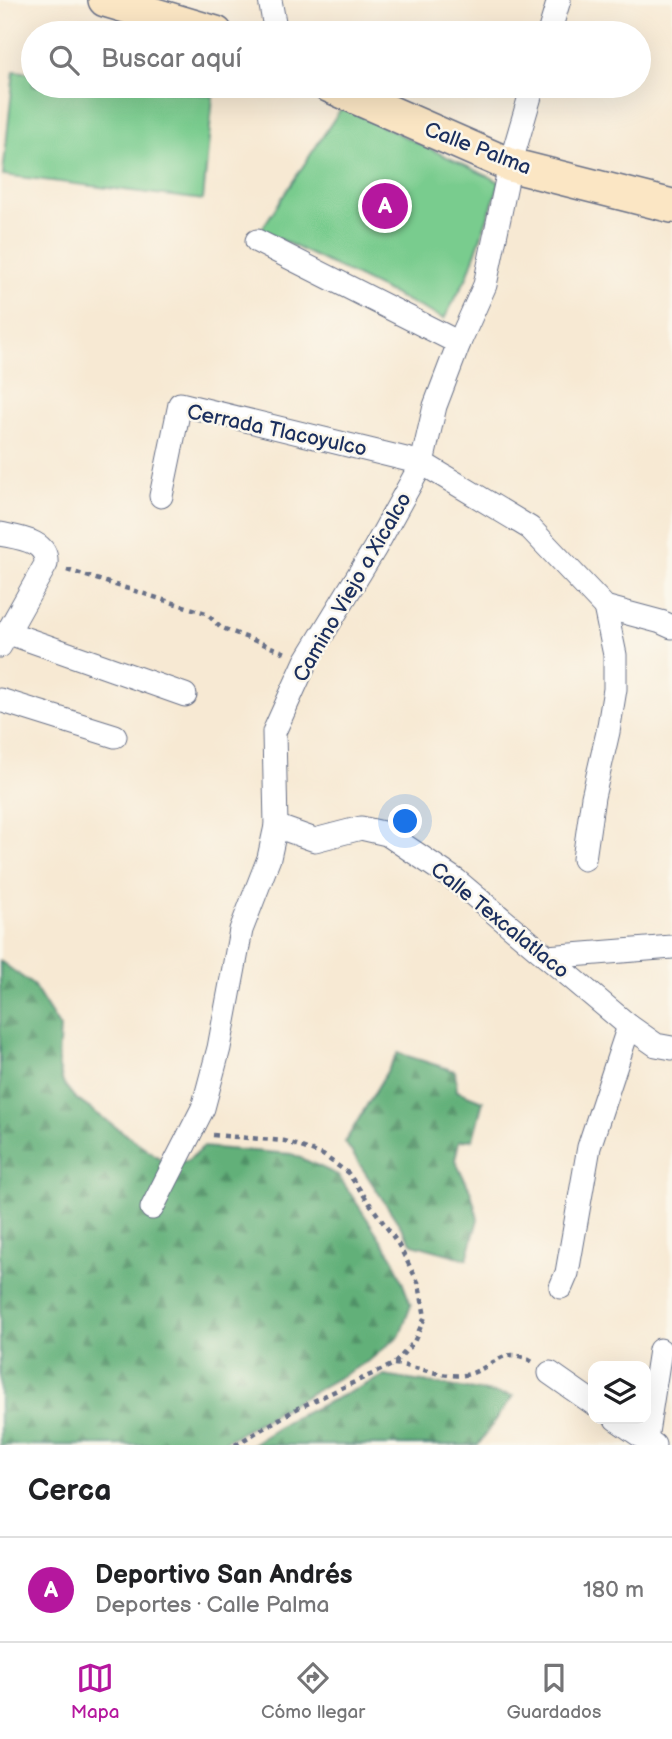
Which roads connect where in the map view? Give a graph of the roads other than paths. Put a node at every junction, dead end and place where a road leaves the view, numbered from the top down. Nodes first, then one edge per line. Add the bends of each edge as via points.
1 (105, 0) edge
2 (270, 0) edge
3 (559, 0) edge
4 (176, 21) edge
5 (274, 21) edge
6 (553, 21) edge
7 (357, 98) edge
8 (530, 98) edge
9 (510, 165) junction
10 (672, 206) edge
11 (257, 241) dead end
12 (459, 343) junction
13 (422, 463) junction
14 (161, 496) dead end
15 (0, 534) edge
16 (605, 607) junction
17 (672, 627) edge
18 (4, 639) edge
19 (185, 695) dead end
20 (0, 700) edge
21 (115, 736) dead end
22 (276, 826) junction
23 (584, 859) dead end
24 (672, 947) edge
25 (547, 957) junction
26 (629, 1026) junction
27 (672, 1048) edge
28 (152, 1208) dead end
29 (561, 1287) dead end
30 (660, 1350) dead end
31 (550, 1373) road end
32 (588, 1400) edge
33 (623, 1424) edge
34 (650, 1442) edge

1 - 4 street
2 - 5 street
3 - 6 street
7 - 9 street, Calle Palma
8 - 9 street, Camino Viejo a Xicalco
9 - 10 street, Calle Palma
9 - 12 street, Camino Viejo a Xicalco via 485,285
11 - 12 street
12 - 13 street, Camino Viejo a Xicalco via 435,406
13 - 14 street, Cerrada Tlacoyulco via 180,404
13 - 16 street via 530,528
13 - 22 street, Camino Viejo a Xicalco via 306,661 274,732
15 - 18 street via 37,544 46,552 46,564
16 - 17 street
16 - 23 street via 615,655 615,690
18 - 19 street
20 - 21 street
22 - 25 street, Calle Texcalatlaco via 314,840 361,828 387,834 457,881
22 - 28 street, Camino Viejo a Xicalco via 270,858 241,930 203,1108
24 - 25 street
25 - 26 street, Calle Texcalatlaco
26 - 27 street, Calle Texcalatlaco via 656,1045
26 - 29 street via 589,1147
30 - 34 street
31 - 32 street
33 - 34 street

